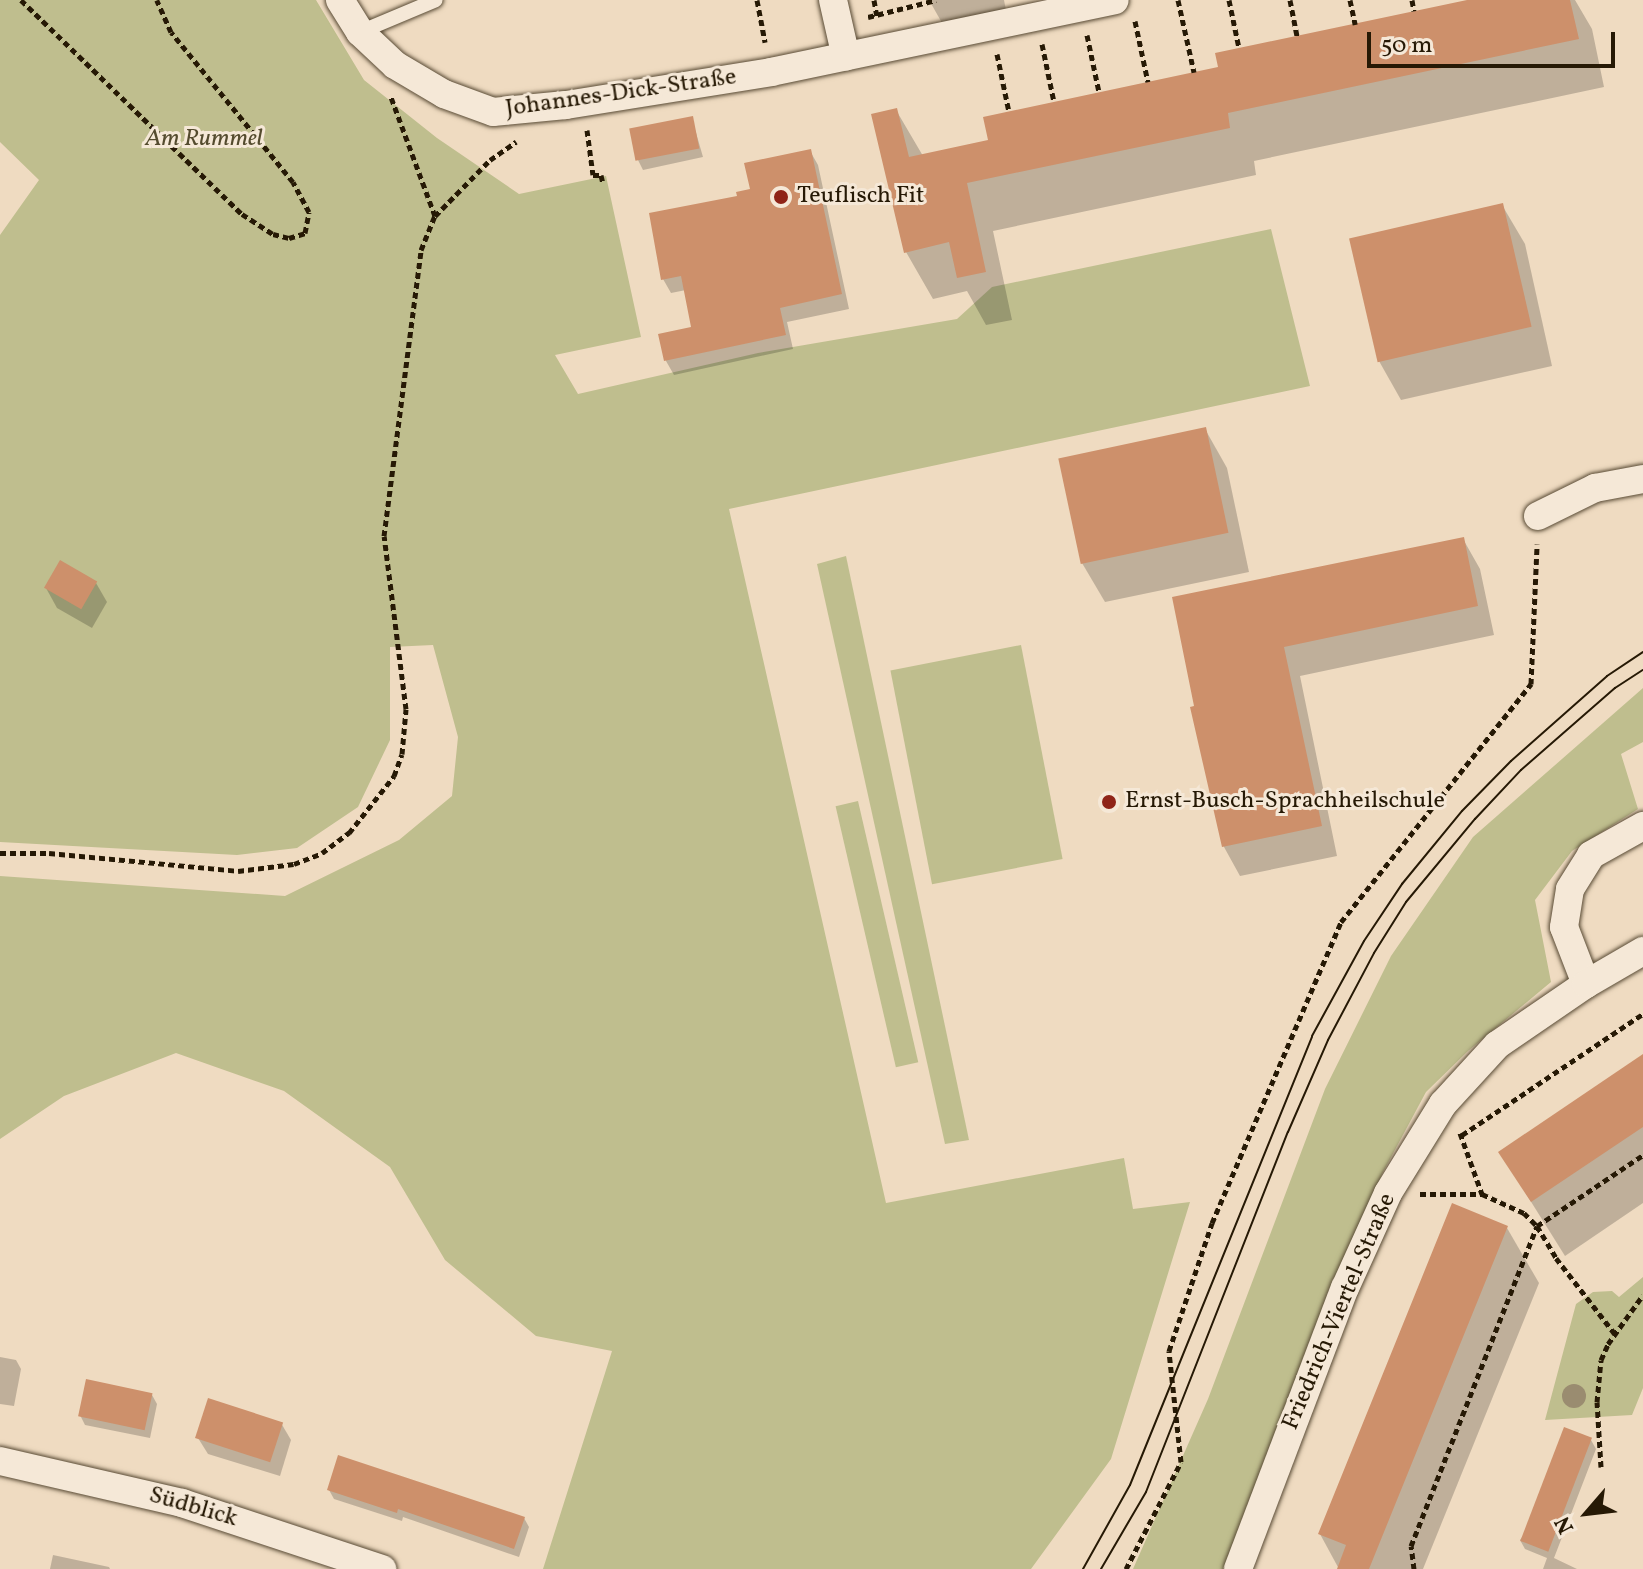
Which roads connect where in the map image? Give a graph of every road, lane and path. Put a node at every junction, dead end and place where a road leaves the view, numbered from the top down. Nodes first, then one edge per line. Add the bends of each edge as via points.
1 (21, 0) edge
2 (157, 0) edge
3 (340, 0) edge
4 (436, 0) edge
5 (757, 0) edge
6 (833, 0) edge
7 (1178, 0) edge
8 (1229, 0) edge
9 (1290, 0) edge
10 (1350, 0) edge
11 (1412, 0) edge
12 (1081, 7) junction
13 (1124, 7) edge
14 (1414, 11) dead end
15 (1355, 24) dead end
16 (360, 32) junction
17 (1297, 36) dead end
18 (1239, 48) dead end
19 (1043, 50) dead end
20 (846, 57) junction
21 (998, 63) dead end
22 (395, 65) junction
23 (771, 72) junction
24 (1194, 72) dead end
25 (1148, 82) dead end
26 (1099, 92) dead end
27 (1054, 102) dead end
28 (574, 104) junction
29 (1009, 112) dead end
30 (603, 184) dead end
31 (435, 216) junction
32 (1643, 479) edge
33 (1538, 516) joint
34 (1643, 826) edge
35 (0, 853) edge
36 (1643, 951) edge
37 (1586, 984) junction
38 (1643, 1014) edge
39 (1436, 1116) junction
40 (1462, 1135) junction
41 (1643, 1155) edge
42 (1396, 1180) junction
43 (1482, 1194) junction
44 (1537, 1226) junction
45 (1643, 1295) edge
46 (1615, 1334) junction
47 (0, 1461) edge
48 (1601, 1467) dead end
49 (323, 1559) edge
50 (382, 1569) edge
51 (1126, 1569) edge
52 (1238, 1569) edge
53 (1414, 1569) edge

1 - 2 path via 242,214 273,234 289,238 305,233 309,212 293,182 171,32
3 - 16 street, Johannes-Dick-Straße
4 - 16 lane
5 - 23 path
6 - 20 street
7 - 24 path
8 - 18 path
9 - 17 path
10 - 15 path
11 - 14 path
12 - 13 street, Johannes-Dick-Straße
12 - 20 street, Johannes-Dick-Straße
12 - 26 path
13 - 25 path
16 - 22 street, Johannes-Dick-Straße
19 - 27 path
20 - 23 street, Johannes-Dick-Straße
21 - 29 path
22 - 28 street, Johannes-Dick-Straße via 444,94 493,112
22 - 31 path via 391,100
23 - 28 street, Johannes-Dick-Straße
28 - 30 path via 593,175 601,175
28 - 31 path via 490,160
31 - 35 path via 421,250 384,536 406,709 402,754 382,794 349,833 322,853 294,864 238,871
32 - 33 street via 1595,488
33 - 51 path via 1531,684 1341,922 1212,1223 1169,1351 1181,1462
34 - 37 street via 1591,855 1570,889 1564,927
36 - 37 street, Friedrich-Viertel-Straße
37 - 39 street, Friedrich-Viertel-Straße via 1497,1045
38 - 40 path
39 - 40 path
39 - 42 street, Friedrich-Viertel-Straße
40 - 43 path
41 - 44 path
42 - 43 path via 1422,1196
42 - 52 street, Friedrich-Viertel-Straße via 1345,1288
43 - 44 path via 1524,1213
44 - 46 path
44 - 53 path via 1411,1546
45 - 46 path
46 - 48 path via 1597,1379
47 - 49 street, Südblick via 182,1503
49 - 50 street, Südblick

